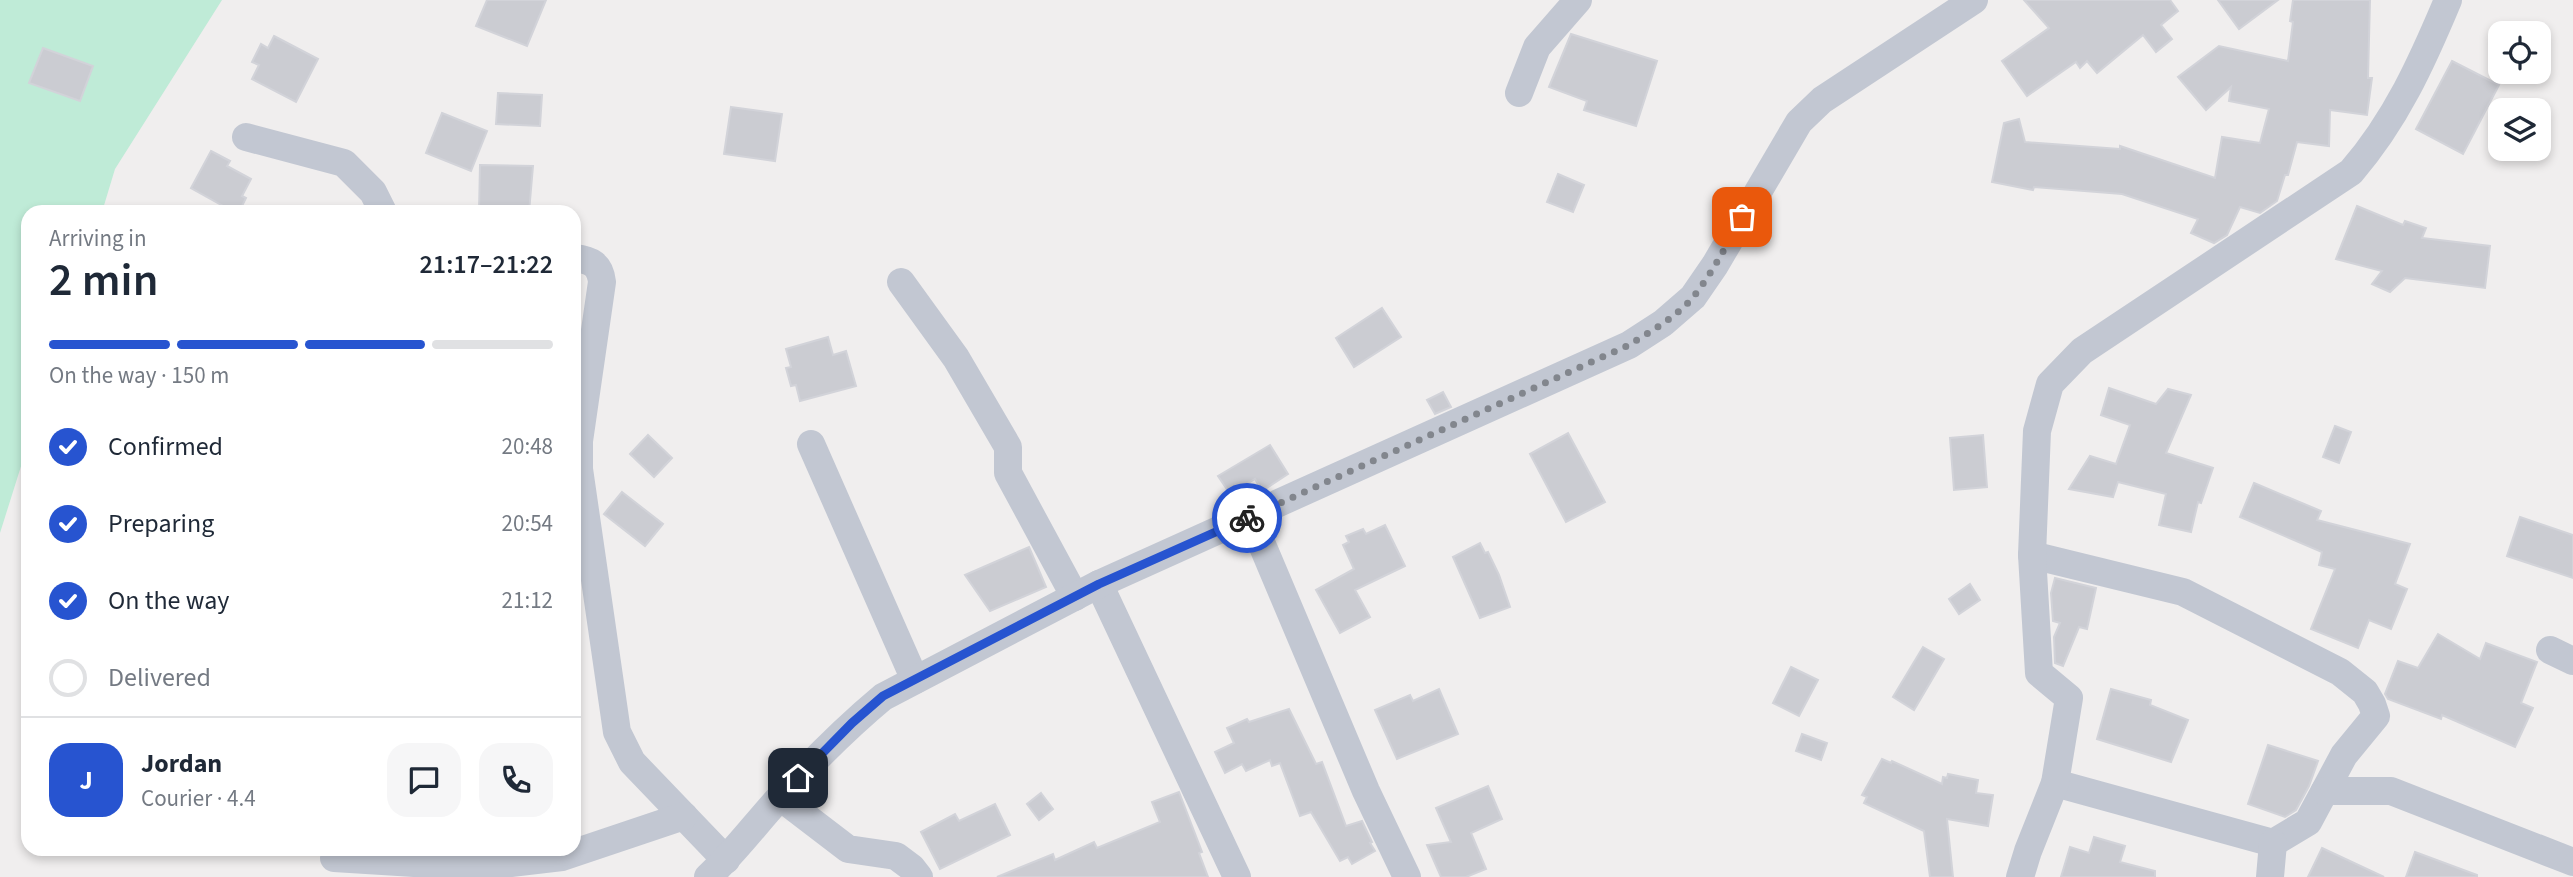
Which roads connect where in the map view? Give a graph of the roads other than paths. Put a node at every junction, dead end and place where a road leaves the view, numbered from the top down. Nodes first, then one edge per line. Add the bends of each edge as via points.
1 (1578, 0) edge
2 (1974, 0) edge
3 (2448, 0) edge
4 (1520, 93) dead end
5 (246, 137) dead end
6 (380, 205) edge
7 (581, 259) edge
8 (901, 282) dead end
9 (581, 427) edge
10 (811, 444) dead end
11 (581, 495) edge
12 (1250, 516) junction
13 (2032, 555) junction
14 (1087, 590) junction
15 (915, 680) junction
16 (2055, 783) junction
17 (2325, 791) junction
18 (780, 797) junction
19 (684, 816) junction
20 (2273, 843) junction
21 (581, 851) edge
22 (565, 856) edge
23 (334, 858) dead end
24 (2573, 862) edge
25 (717, 869) edge
26 (919, 877) edge
27 (1237, 877) edge
28 (1407, 877) edge
29 (2020, 877) edge
30 (2270, 877) edge

1 - 4 street via 1536,47
2 - 12 street via 1822,100 1798,122 1693,298 1664,323 1629,345
3 - 13 street via 2408,92 2351,172 2082,351 2050,384 2037,431
5 - 6 street via 344,163
7 - 9 street via 595,264 602,282
8 - 14 street via 956,358 1008,447 1008,473
10 - 15 street
11 - 19 street via 617,732 632,762
12 - 14 street
12 - 28 street
13 - 16 street via 2039,673 2069,698
13 - 17 street via 2183,592 2353,681 2369,698 2376,716 2344,755
14 - 15 street
14 - 27 street
15 - 18 street via 883,696
16 - 20 street
16 - 29 street
17 - 20 street via 2308,822
17 - 24 street via 2391,791
18 - 25 street
18 - 26 street via 848,849 897,856
19 - 21 street
19 - 25 street
20 - 30 street
22 - 23 street via 478,867

